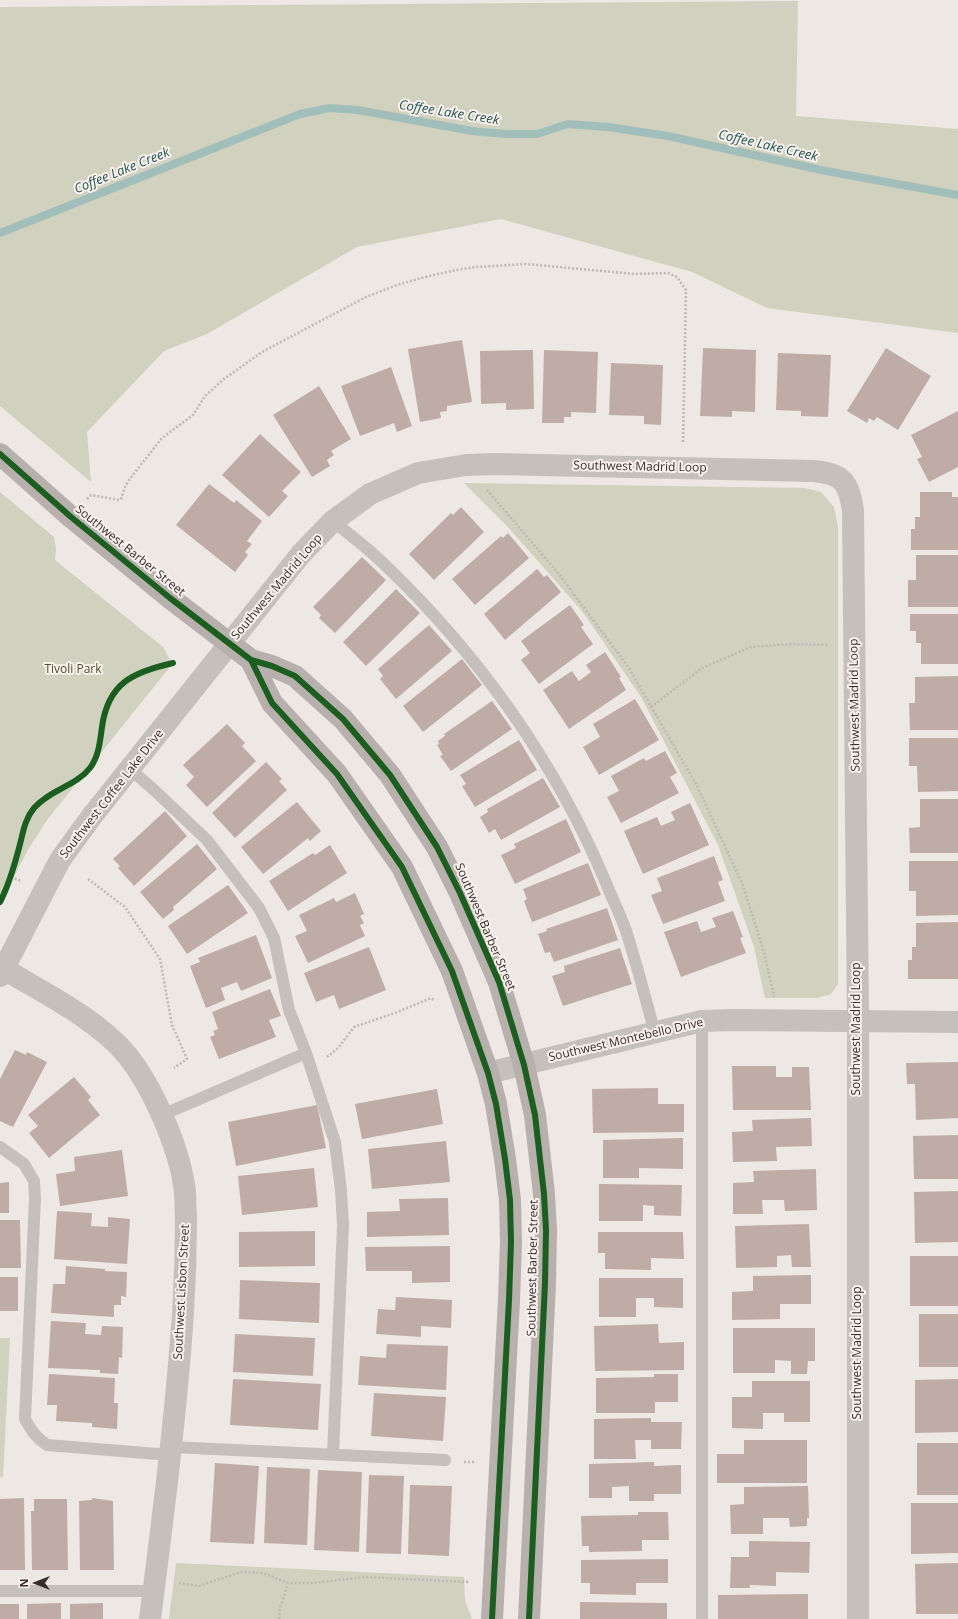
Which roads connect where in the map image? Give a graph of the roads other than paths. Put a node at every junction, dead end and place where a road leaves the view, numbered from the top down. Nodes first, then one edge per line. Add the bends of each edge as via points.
1 (0, 454) edge
2 (333, 521) junction
3 (230, 644) junction
4 (251, 660) junction
5 (130, 769) junction
6 (2, 973) edge
7 (858, 1021) junction
8 (702, 1022) junction
9 (958, 1022) edge
10 (655, 1033) junction
11 (306, 1053) junction
12 (524, 1064) junction
13 (488, 1073) junction
14 (162, 1115) junction
15 (0, 1147) edge
16 (171, 1451) junction
17 (333, 1454) junction
18 (445, 1460) road end
19 (154, 1586) junction
20 (0, 1591) edge
21 (150, 1619) edge
22 (492, 1619) edge
23 (529, 1619) edge
24 (702, 1619) edge
25 (858, 1619) edge

1 - 3 street, Southwest Barber Street via 71,517
2 - 3 street, Southwest Madrid Loop via 301,554
2 - 7 street, Southwest Madrid Loop via 370,494 418,473 466,465 813,471 828,472 843,480 850,491 853,510
2 - 10 lane via 384,563 421,601 512,711 553,776 594,853 628,936
3 - 4 street, Southwest Barber Street
3 - 5 street, Southwest Coffee Lake Drive
4 - 12 street, Southwest Barber Street via 296,676 344,719 390,775 437,847 460,893 499,982
4 - 13 street, Southwest Barber Street via 272,703 337,774 402,867 452,971
5 - 6 street, Southwest Coffee Lake Drive via 60,860
5 - 11 lane via 207,840 259,908 274,938 289,1010
6 - 14 street, Southwest Lisbon Street via 79,1015 102,1031 126,1054 144,1080
7 - 8 street, Southwest Montebello Drive
7 - 9 street, Southwest Montebello Drive
7 - 25 street, Southwest Madrid Loop
8 - 10 street, Southwest Montebello Drive
8 - 24 lane
10 - 12 street, Southwest Montebello Drive
11 - 14 lane
11 - 17 lane via 335,1142 342,1198
12 - 13 street, Southwest Montebello Drive
12 - 23 street, Southwest Barber Street via 541,1157 546,1230
13 - 22 street, Southwest Barber Street via 501,1129 510,1200 509,1300
14 - 16 street, Southwest Lisbon Street via 180,1163 185,1186 187,1254
15 - 16 lane via 24,1164 34,1181 25,1419 30,1429 47,1445
16 - 17 lane
16 - 19 street, Southwest Lisbon Street
17 - 18 lane
19 - 20 lane
19 - 21 street, Southwest Lisbon Street

